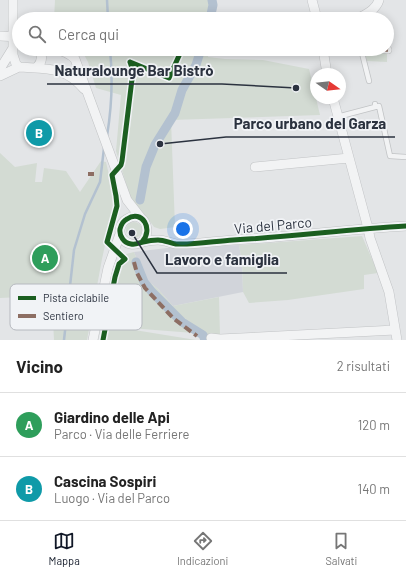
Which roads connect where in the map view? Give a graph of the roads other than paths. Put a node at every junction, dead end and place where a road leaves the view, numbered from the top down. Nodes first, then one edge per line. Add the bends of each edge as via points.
1 (13, 0) edge
2 (312, 0) edge
3 (379, 0) edge
4 (14, 12) edge
5 (315, 12) edge
6 (369, 12) edge
7 (0, 36) edge
8 (12, 36) edge
9 (12, 53) edge
10 (15, 56) edge
11 (42, 56) edge
12 (71, 56) edge
13 (324, 56) edge
14 (363, 56) edge
15 (19, 67) junction
16 (37, 67) junction
17 (326, 68) edge
18 (0, 69) edge
19 (0, 76) edge
20 (369, 81) dead end
21 (86, 91) junction
22 (334, 104) edge
23 (337, 117) junction
24 (406, 157) edge
25 (349, 158) junction
26 (255, 167) dead end
27 (127, 200) junction
28 (141, 218) junction
29 (122, 224) junction
30 (406, 226) edge
31 (148, 227) junction
32 (368, 228) junction
33 (120, 234) junction
34 (159, 240) junction
35 (142, 242) junction
36 (132, 245) junction
37 (114, 254) junction
38 (105, 284) edge
39 (95, 330) edge
40 (395, 330) junction
41 (211, 338) dead end
42 (93, 340) edge
43 (397, 340) edge

1 - 4 street
2 - 5 street
3 - 6 street via 378,5
7 - 8 street
9 - 18 street
10 - 15 street
11 - 16 street via 42,61
12 - 21 street via 75,59
13 - 17 street
14 - 20 lane
15 - 16 street
15 - 19 street
16 - 21 street via 66,73
21 - 27 street
22 - 23 street
23 - 24 lane via 379,106 390,156
23 - 25 street
25 - 26 street
25 - 32 street
27 - 28 street
27 - 29 street
28 - 29 street via 130,217
28 - 31 street
29 - 33 street
30 - 32 street, Via del Parco
31 - 34 street
31 - 35 street via 146,238
32 - 34 street, Via del Parco via 176,244
32 - 40 street via 389,292
33 - 36 street
33 - 37 street
34 - 35 street, Via del Parco
35 - 36 street, Via del Parco
36 - 37 street, Via del Parco
37 - 38 street
39 - 42 street
40 - 41 street
40 - 43 street

